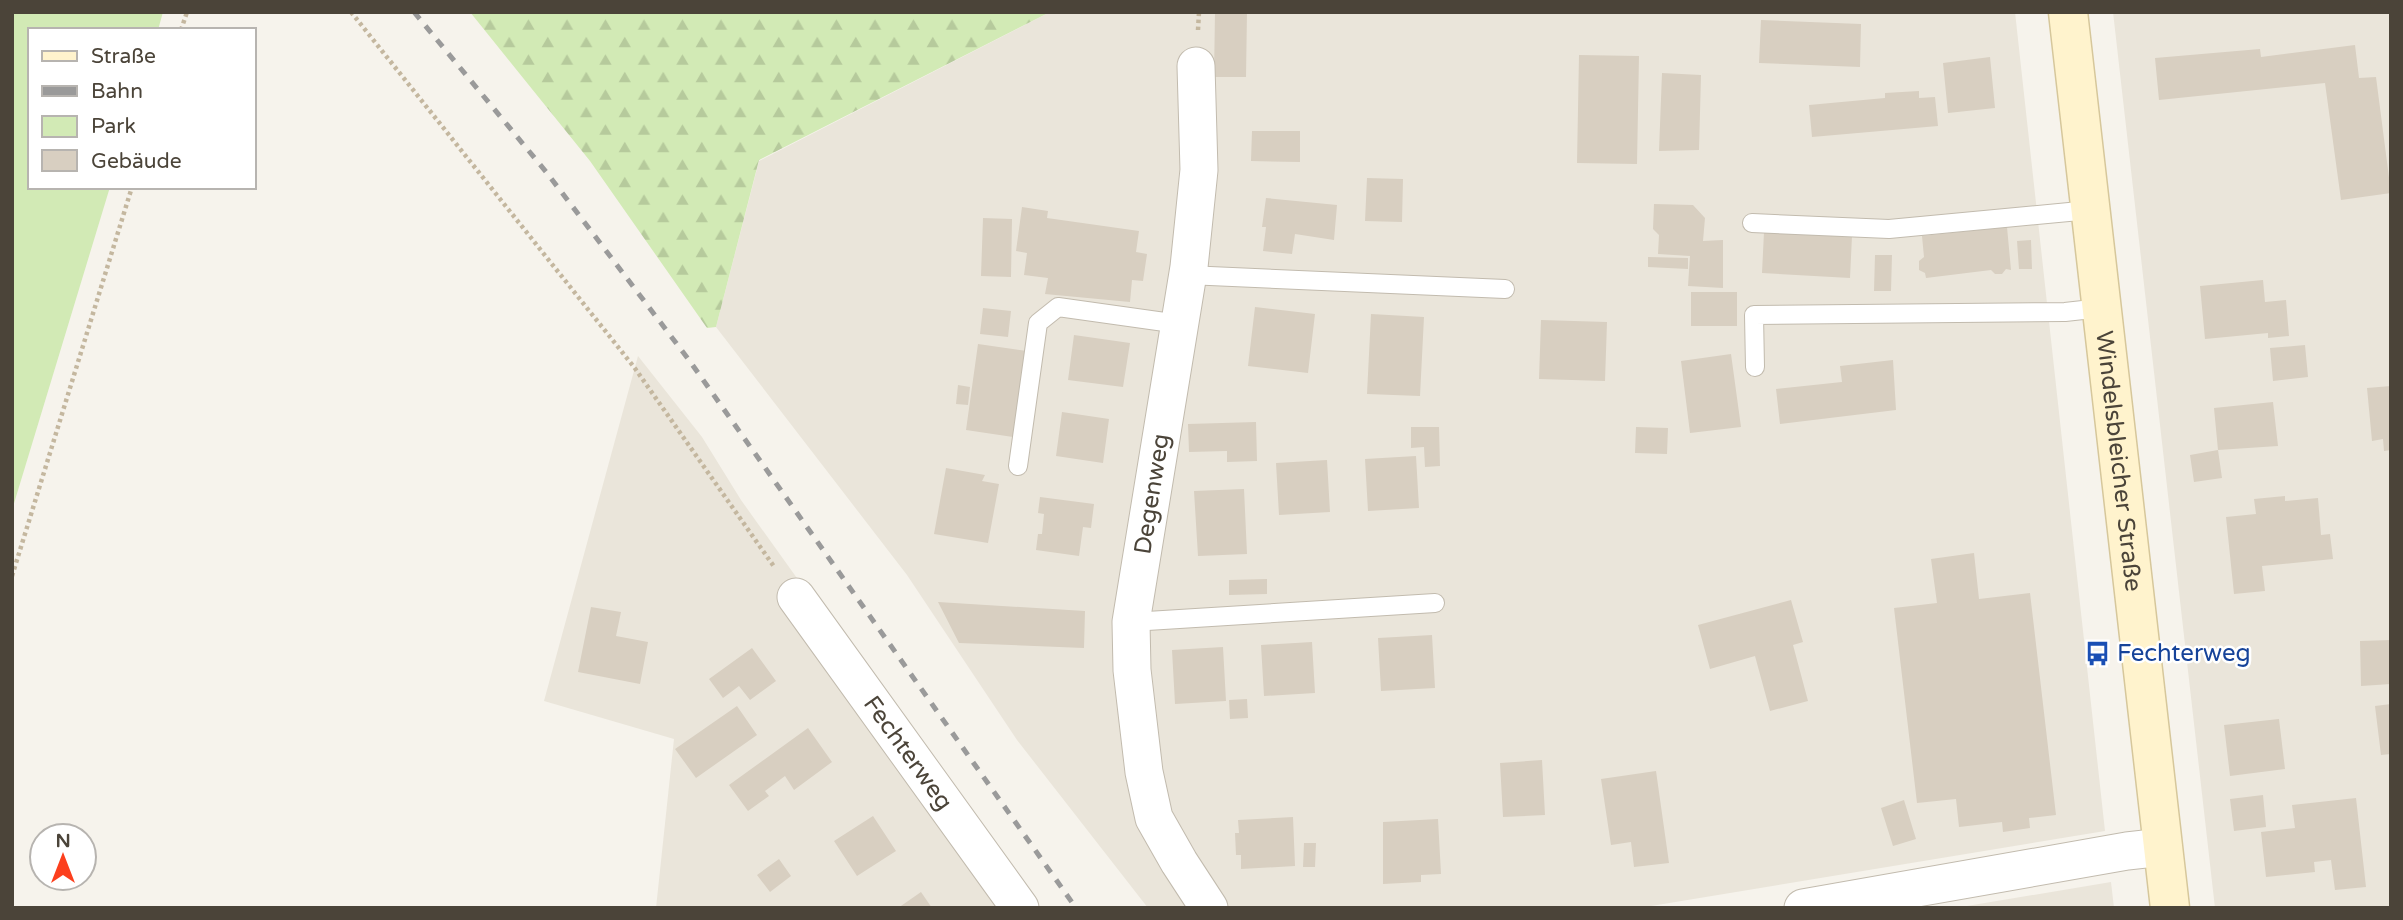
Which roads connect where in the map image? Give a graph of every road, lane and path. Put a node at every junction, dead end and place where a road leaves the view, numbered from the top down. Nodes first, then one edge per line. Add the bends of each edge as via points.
1 (351, 12) edge
2 (2068, 12) edge
3 (1196, 66) dead end
4 (131, 189) edge
5 (2090, 210) junction
6 (1752, 223) dead end
7 (1187, 275) junction
8 (1504, 289) dead end
9 (2101, 308) junction
10 (1180, 324) junction
11 (1755, 367) dead end
12 (1018, 466) dead end
13 (12, 576) edge
14 (796, 597) joint
15 (1435, 603) dead end
16 (1131, 622) junction
17 (2163, 847) junction
18 (1020, 908) edge
19 (1209, 908) edge
20 (1802, 908) edge
21 (2170, 908) edge

1 - 14 path via 635,367
2 - 5 main road, Windelsbleicher Straße
3 - 7 street, Degenweg via 1199,170
4 - 13 path
5 - 6 lane via 1889,229
5 - 9 main road, Windelsbleicher Straße
7 - 8 lane
7 - 10 street, Degenweg
9 - 11 lane via 1754,315
9 - 17 main road, Windelsbleicher Straße
10 - 12 lane via 1058,307 1038,323
10 - 16 street, Degenweg
14 - 18 street, Fechterweg
15 - 16 lane
16 - 19 street, Degenweg via 1133,683 1154,818
17 - 20 street
17 - 21 main road, Windelsbleicher Straße

